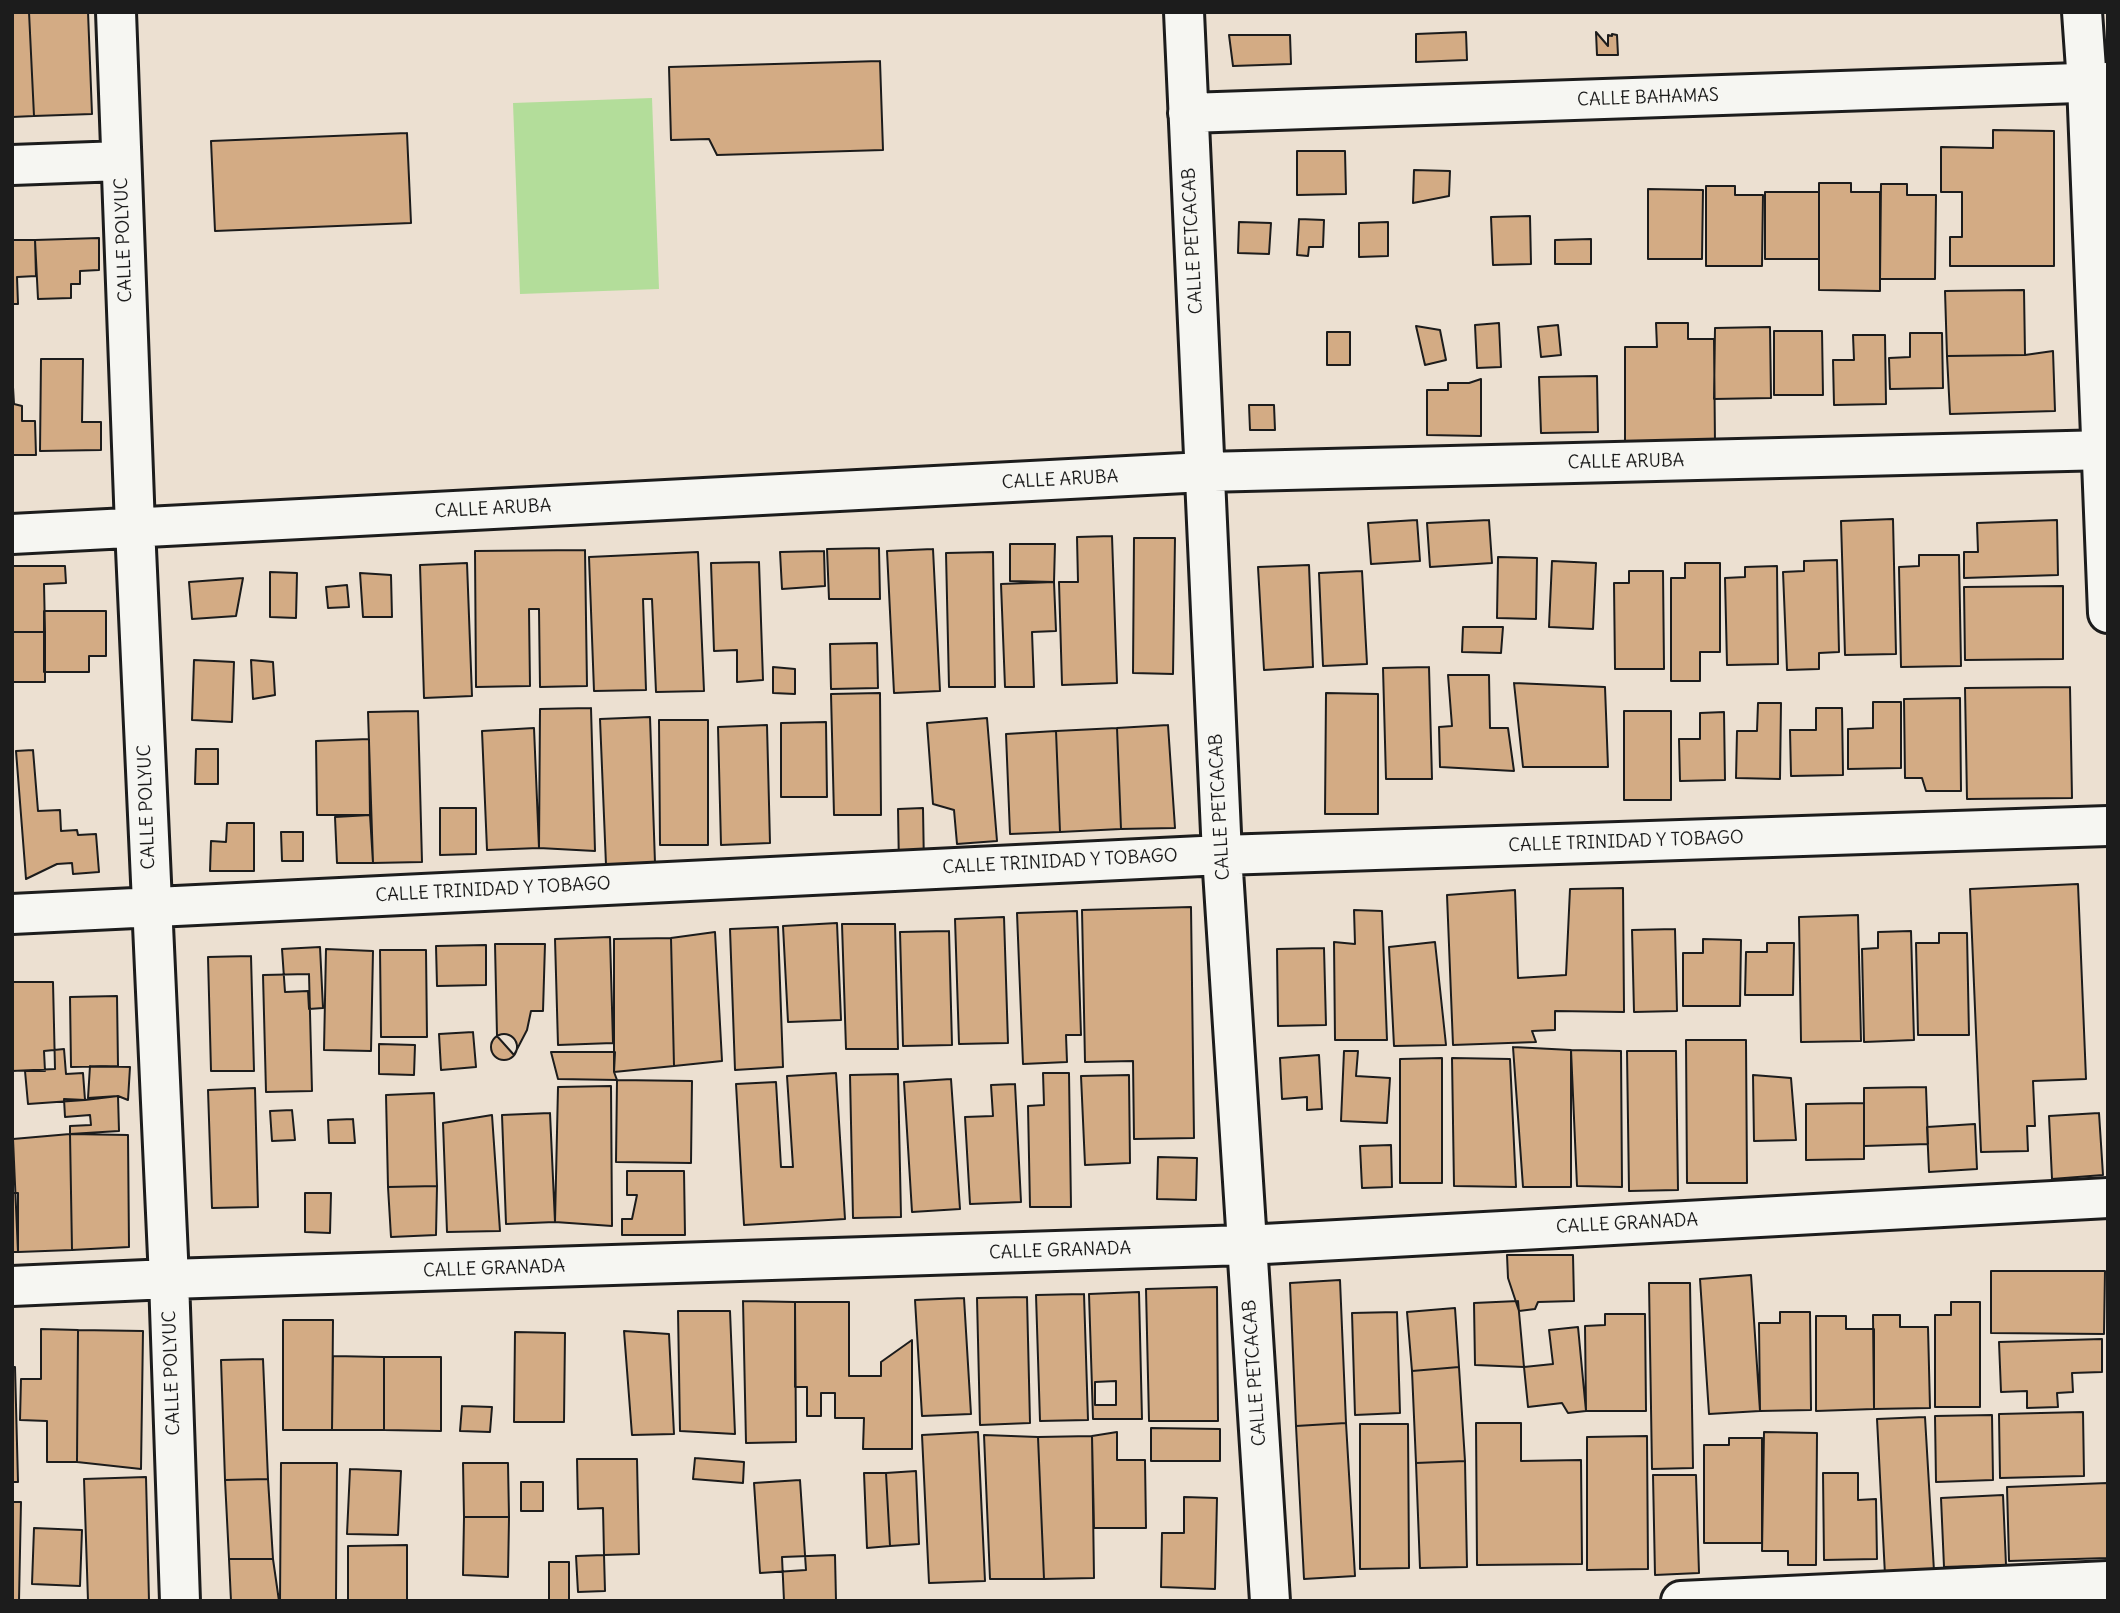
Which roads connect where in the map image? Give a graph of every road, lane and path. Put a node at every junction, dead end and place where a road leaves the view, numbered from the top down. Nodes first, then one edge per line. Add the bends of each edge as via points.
1 (116, 12) edge
2 (1184, 12) edge
3 (2082, 12) edge
4 (2097, 83) edge
5 (1188, 113) junction
6 (121, 161) junction
7 (12, 165) edge
8 (2105, 450) edge
9 (1204, 472) junction
10 (135, 527) junction
11 (12, 534) edge
12 (2108, 612) edge
13 (2108, 826) edge
14 (1222, 855) junction
15 (151, 906) junction
16 (12, 914) edge
17 (2108, 1198) edge
18 (1246, 1245) junction
19 (169, 1279) junction
20 (12, 1286) edge
21 (2108, 1581) edge
22 (180, 1601) edge
23 (1270, 1601) edge
24 (1681, 1601) edge

1 - 6 street, CALLE POLYUC
2 - 5 street, CALLE PETCACAB
3 - 4 street
4 - 5 street, CALLE BAHAMAS
4 - 8 street
5 - 9 street, CALLE PETCACAB
6 - 7 street
6 - 10 street, CALLE POLYUC
8 - 9 street, CALLE ARUBA
8 - 12 street
9 - 10 street, CALLE ARUBA
9 - 14 street, CALLE PETCACAB
10 - 11 street, CALLE ARUBA
10 - 15 street, CALLE POLYUC
13 - 14 street, CALLE TRINIDAD Y TOBAGO
14 - 15 street, CALLE TRINIDAD Y TOBAGO
14 - 18 street, CALLE PETCACAB
15 - 16 street, CALLE TRINIDAD Y TOBAGO
15 - 19 street, CALLE POLYUC
17 - 18 street, CALLE GRANADA
18 - 19 street, CALLE GRANADA
18 - 23 street, CALLE PETCACAB
19 - 20 street, CALLE GRANADA
19 - 22 street, CALLE POLYUC
21 - 24 street

